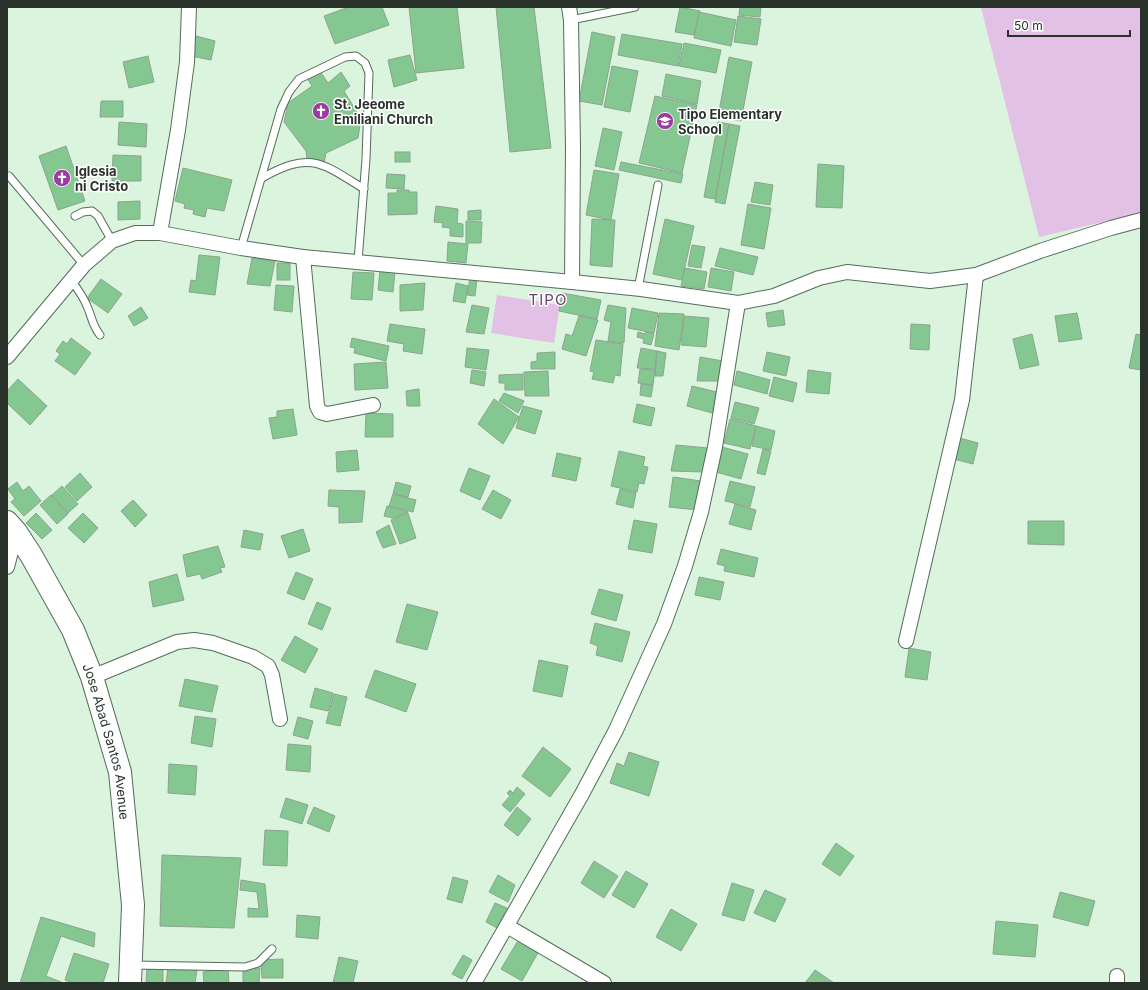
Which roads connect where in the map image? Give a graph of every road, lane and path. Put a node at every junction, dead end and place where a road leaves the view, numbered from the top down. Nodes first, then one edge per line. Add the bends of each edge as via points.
1 (189, 7) edge
2 (635, 7) edge
3 (570, 14) edge
4 (9, 176) dead end
5 (262, 178) junction
6 (658, 185) dead end
7 (364, 189) junction
8 (74, 216) dead end
9 (1141, 220) edge
10 (160, 233) junction
11 (112, 241) junction
12 (241, 248) junction
13 (303, 256) junction
14 (358, 261) junction
15 (84, 265) junction
16 (976, 275) junction
17 (71, 280) junction
18 (572, 282) junction
19 (638, 289) junction
20 (738, 303) junction
21 (100, 335) dead end
22 (7, 357) edge
23 (373, 405) dead end
24 (12, 527) edge
25 (7, 567) edge
26 (906, 641) dead end
27 (92, 677) junction
28 (280, 719) dead end
29 (507, 926) junction
30 (272, 949) dead end
31 (131, 974) edge
32 (474, 983) edge
33 (604, 983) edge

1 - 10 street via 187,62
2 - 3 lane
3 - 18 street
4 - 15 lane
5 - 7 lane via 296,163 309,162 325,166
5 - 7 lane via 281,109 299,79 345,57 356,56 365,63 370,74
5 - 12 lane
6 - 19 lane
7 - 14 lane
8 - 11 lane via 92,211 98,216
9 - 16 street via 1040,251
10 - 11 street via 135,233
10 - 12 street
11 - 15 street
12 - 13 street
13 - 14 street
13 - 23 street via 317,406 320,412 327,414
14 - 18 street
15 - 17 street
16 - 20 street via 930,281 847,272 819,278 774,296
16 - 26 street via 962,400
17 - 21 lane via 88,306 93,326
17 - 22 street
18 - 19 street
19 - 20 street
20 - 29 street via 716,447 685,566 639,681 616,730
24 - 25 street
24 - 27 highway, Jose Abad Santos Avenue via 31,555 73,630
27 - 28 street via 178,642 194,640 213,643 253,657 268,666
27 - 31 highway, Jose Abad Santos Avenue via 120,772 133,905
29 - 32 street
29 - 33 street
30 - 31 lane via 258,963 245,967

